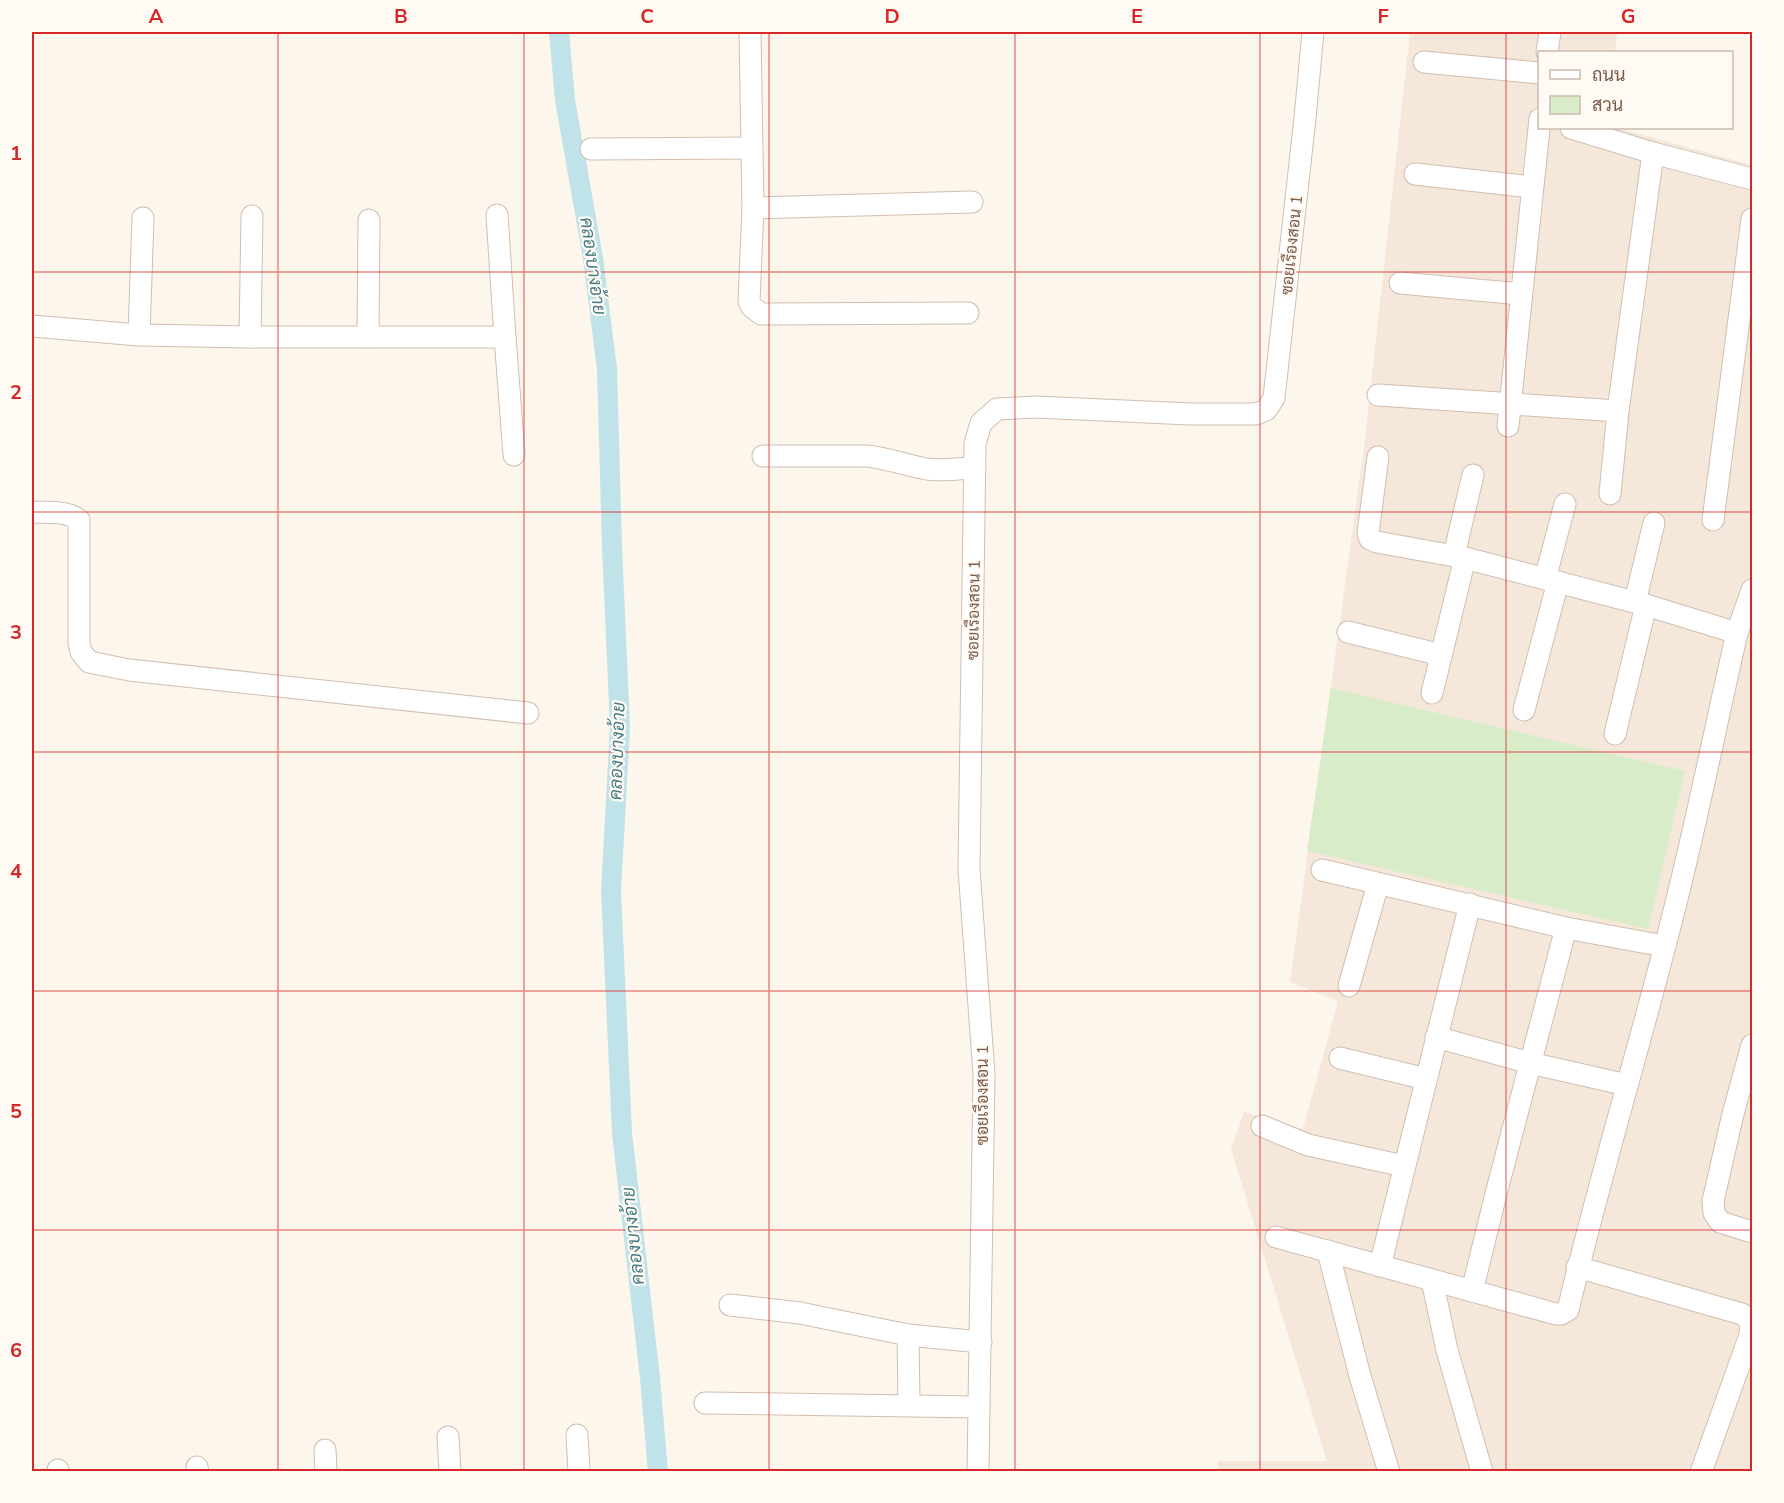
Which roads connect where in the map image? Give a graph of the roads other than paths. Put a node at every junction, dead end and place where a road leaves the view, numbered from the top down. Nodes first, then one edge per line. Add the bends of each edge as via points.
1 (750, 32) edge
2 (1312, 32) edge
3 (1550, 32) edge
4 (1548, 51) edge
5 (1424, 62) dead end
6 (1538, 73) edge
7 (1538, 129) edge
8 (1574, 129) edge
9 (751, 148) junction
10 (591, 149) dead end
11 (1653, 153) junction
12 (1415, 174) dead end
13 (1752, 179) edge
14 (1532, 187) junction
15 (972, 202) dead end
16 (753, 208) junction
17 (496, 214) dead end
18 (252, 216) dead end
19 (142, 218) dead end
20 (1752, 219) edge
21 (369, 220) dead end
22 (1400, 284) dead end
23 (1521, 294) junction
24 (968, 313) dead end
25 (32, 326) edge
26 (139, 335) junction
27 (250, 338) junction
28 (368, 338) junction
29 (505, 338) junction
30 (1378, 395) dead end
31 (1510, 404) junction
32 (1618, 411) junction
33 (1508, 426) dead end
34 (514, 455) dead end
35 (763, 456) dead end
36 (1378, 457) dead end
37 (975, 467) junction
38 (1473, 475) dead end
39 (1610, 494) dead end
40 (1565, 504) dead end
41 (32, 512) edge
42 (1713, 520) dead end
43 (1654, 523) dead end
44 (1459, 556) junction
45 (1552, 580) junction
46 (1752, 590) edge
47 (1641, 604) junction
48 (1348, 632) dead end
49 (1737, 633) junction
50 (1441, 656) junction
51 (1432, 693) dead end
52 (1524, 710) dead end
53 (528, 713) dead end
54 (1615, 734) dead end
55 (1322, 870) dead end
56 (1378, 884) junction
57 (1470, 904) junction
58 (1566, 928) junction
59 (1664, 946) junction
60 (1349, 986) dead end
61 (1436, 1037) junction
62 (1752, 1045) edge
63 (1340, 1058) dead end
64 (1530, 1063) junction
65 (1426, 1079) junction
66 (1627, 1085) junction
67 (1262, 1126) dead end
68 (1404, 1166) junction
69 (1752, 1232) edge
70 (1276, 1237) dead end
71 (1328, 1251) junction
72 (1380, 1266) junction
73 (1578, 1267) junction
74 (1432, 1280) junction
75 (1473, 1291) junction
76 (730, 1305) dead end
77 (908, 1335) junction
78 (981, 1342) junction
79 (705, 1403) dead end
80 (909, 1406) junction
81 (979, 1407) junction
82 (577, 1435) dead end
83 (448, 1437) dead end
84 (325, 1450) dead end
85 (326, 1472) edge
86 (450, 1472) edge
87 (579, 1472) edge
88 (978, 1472) edge
89 (1389, 1472) edge
90 (1482, 1472) edge
91 (1701, 1472) edge

1 - 9 street
2 - 37 street, ซอยเรืองสอน 1 via 1274,398 1266,410 1256,414 1190,414 1036,407 997,409 981,423 975,444
3 - 4 street
5 - 6 street
7 - 14 street
8 - 11 street
9 - 10 street
9 - 16 street
11 - 13 street
11 - 32 street
12 - 14 street
14 - 23 street
15 - 16 street
16 - 24 street via 749,301 761,314
17 - 29 street
18 - 27 street
19 - 26 street
20 - 42 street
21 - 28 street
22 - 23 street
23 - 31 street
25 - 26 street
26 - 27 street
27 - 28 street
28 - 29 street
29 - 34 street
30 - 31 street
31 - 32 street
31 - 33 street
32 - 39 street
35 - 37 street via 867,456 927,469
36 - 44 street via 1370,539
37 - 78 street, ซอยเรืองสอน 1 via 969,868 984,1074
38 - 44 street
40 - 45 street
41 - 53 street via 71,514 79,520 79,643 89,662 141,672
43 - 47 street
44 - 45 street
44 - 50 street
45 - 47 street
45 - 52 street
46 - 49 street
47 - 49 street
47 - 54 street
48 - 50 street
49 - 59 street
50 - 51 street
55 - 56 street
56 - 57 street
56 - 60 street
57 - 58 street
57 - 61 street
58 - 59 street
58 - 64 street
59 - 66 street
61 - 64 street
61 - 65 street
62 - 69 street via 1713,1201 1720,1222
63 - 65 street
64 - 66 street
64 - 75 street
65 - 68 street
66 - 73 street
67 - 68 street via 1308,1145
68 - 72 street
70 - 71 street
71 - 72 street
71 - 89 street
72 - 74 street
73 - 75 street via 1568,1310 1561,1314
73 - 91 street via 1742,1314 1751,1322 1750,1335
74 - 75 street
74 - 90 street via 1447,1350
76 - 77 street via 801,1313
77 - 78 street
77 - 80 street
78 - 81 street, ซอยเรืองสอน 1
79 - 80 street
80 - 81 street
81 - 88 street, ซอยเรืองสอน 1
82 - 87 street
83 - 86 street
84 - 85 street

